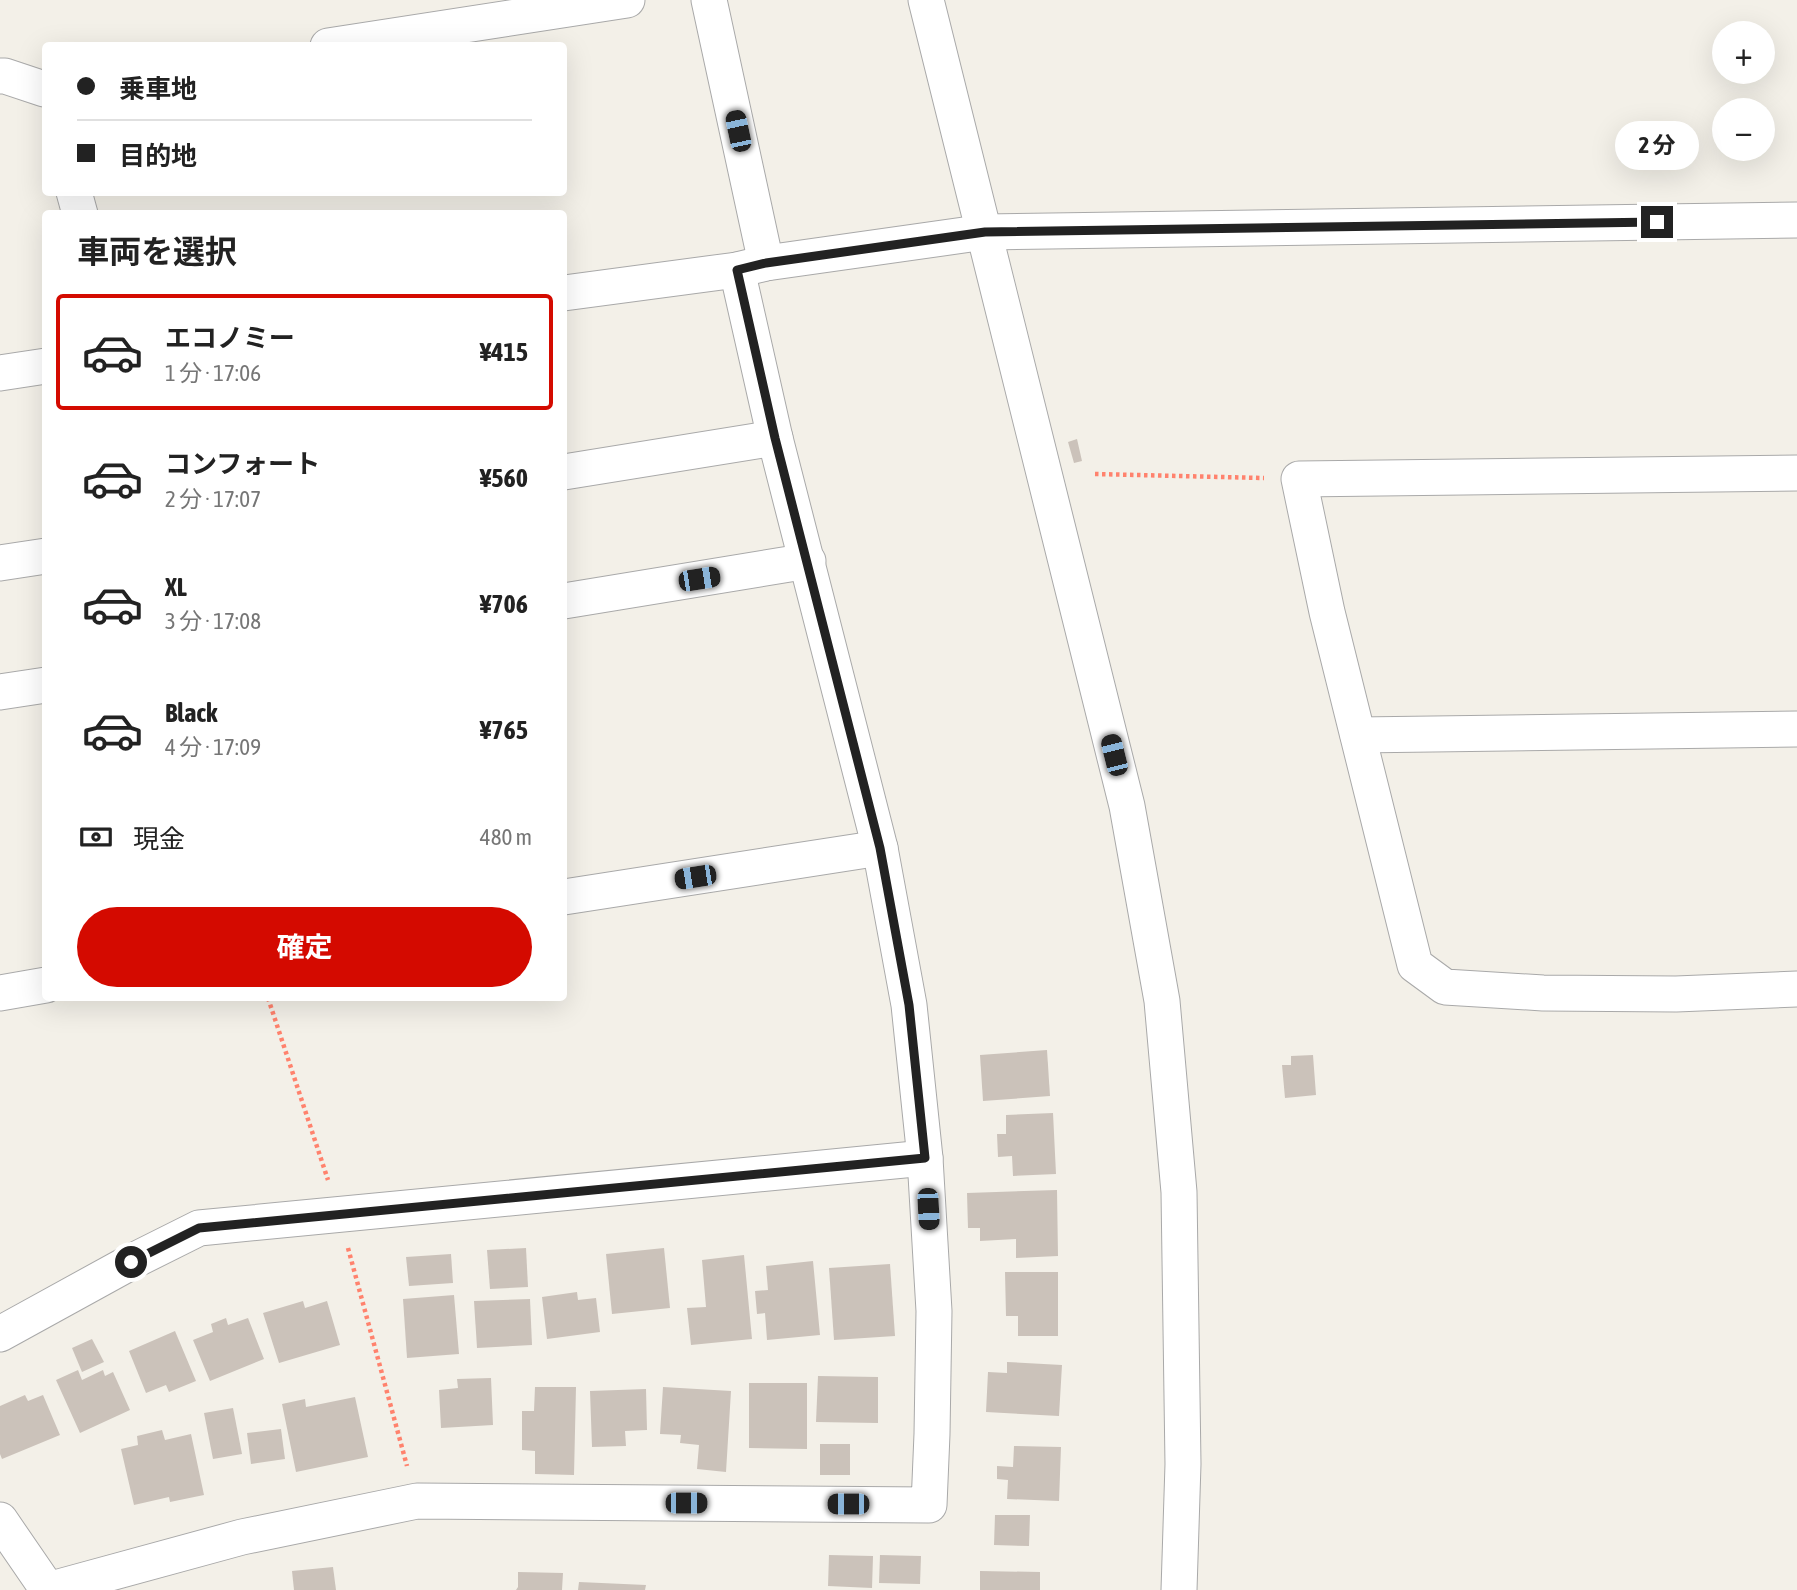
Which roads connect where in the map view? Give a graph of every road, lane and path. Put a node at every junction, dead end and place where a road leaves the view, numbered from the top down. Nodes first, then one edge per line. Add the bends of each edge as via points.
1 (627, 0) edge
2 (709, 0) edge
3 (926, 0) edge
4 (354, 42) edge
5 (0, 76) edge
6 (42, 90) edge
7 (1797, 220) edge
8 (985, 232) junction
9 (751, 267) junction
10 (567, 293) edge
11 (42, 367) edge
12 (0, 373) edge
13 (775, 438) junction
14 (567, 472) edge
15 (1797, 473) edge
16 (1095, 474) dead end
17 (1300, 479) junction
18 (42, 557) edge
19 (808, 561) junction
20 (0, 564) edge
21 (567, 601) edge
22 (42, 686) edge
23 (0, 692) edge
24 (1797, 729) edge
25 (1358, 735) junction
26 (880, 848) junction
27 (567, 897) edge
28 (42, 986) edge
29 (1797, 989) edge
30 (0, 993) edge
31 (925, 1158) junction
32 (0, 1334) edge
33 (0, 1520) edge
34 (48, 1590) edge
35 (1179, 1590) edge

1 - 4 street
2 - 9 street
3 - 8 street
5 - 6 street
7 - 8 street
8 - 9 street
8 - 35 street via 1127,806 1163,1001 1179,1192 1183,1464
9 - 10 street
9 - 13 street
11 - 12 street
13 - 14 street
13 - 19 street
15 - 17 street
16 - 17 path
17 - 25 street
18 - 20 street
19 - 21 street
19 - 26 street
22 - 23 street
24 - 25 street
25 - 29 street via 1415,965 1445,987 1676,994
26 - 27 street
26 - 31 street via 909,1005
28 - 30 street
31 - 32 street via 199,1228
31 - 34 street via 934,1311 929,1505 417,1501 242,1537
33 - 34 street

